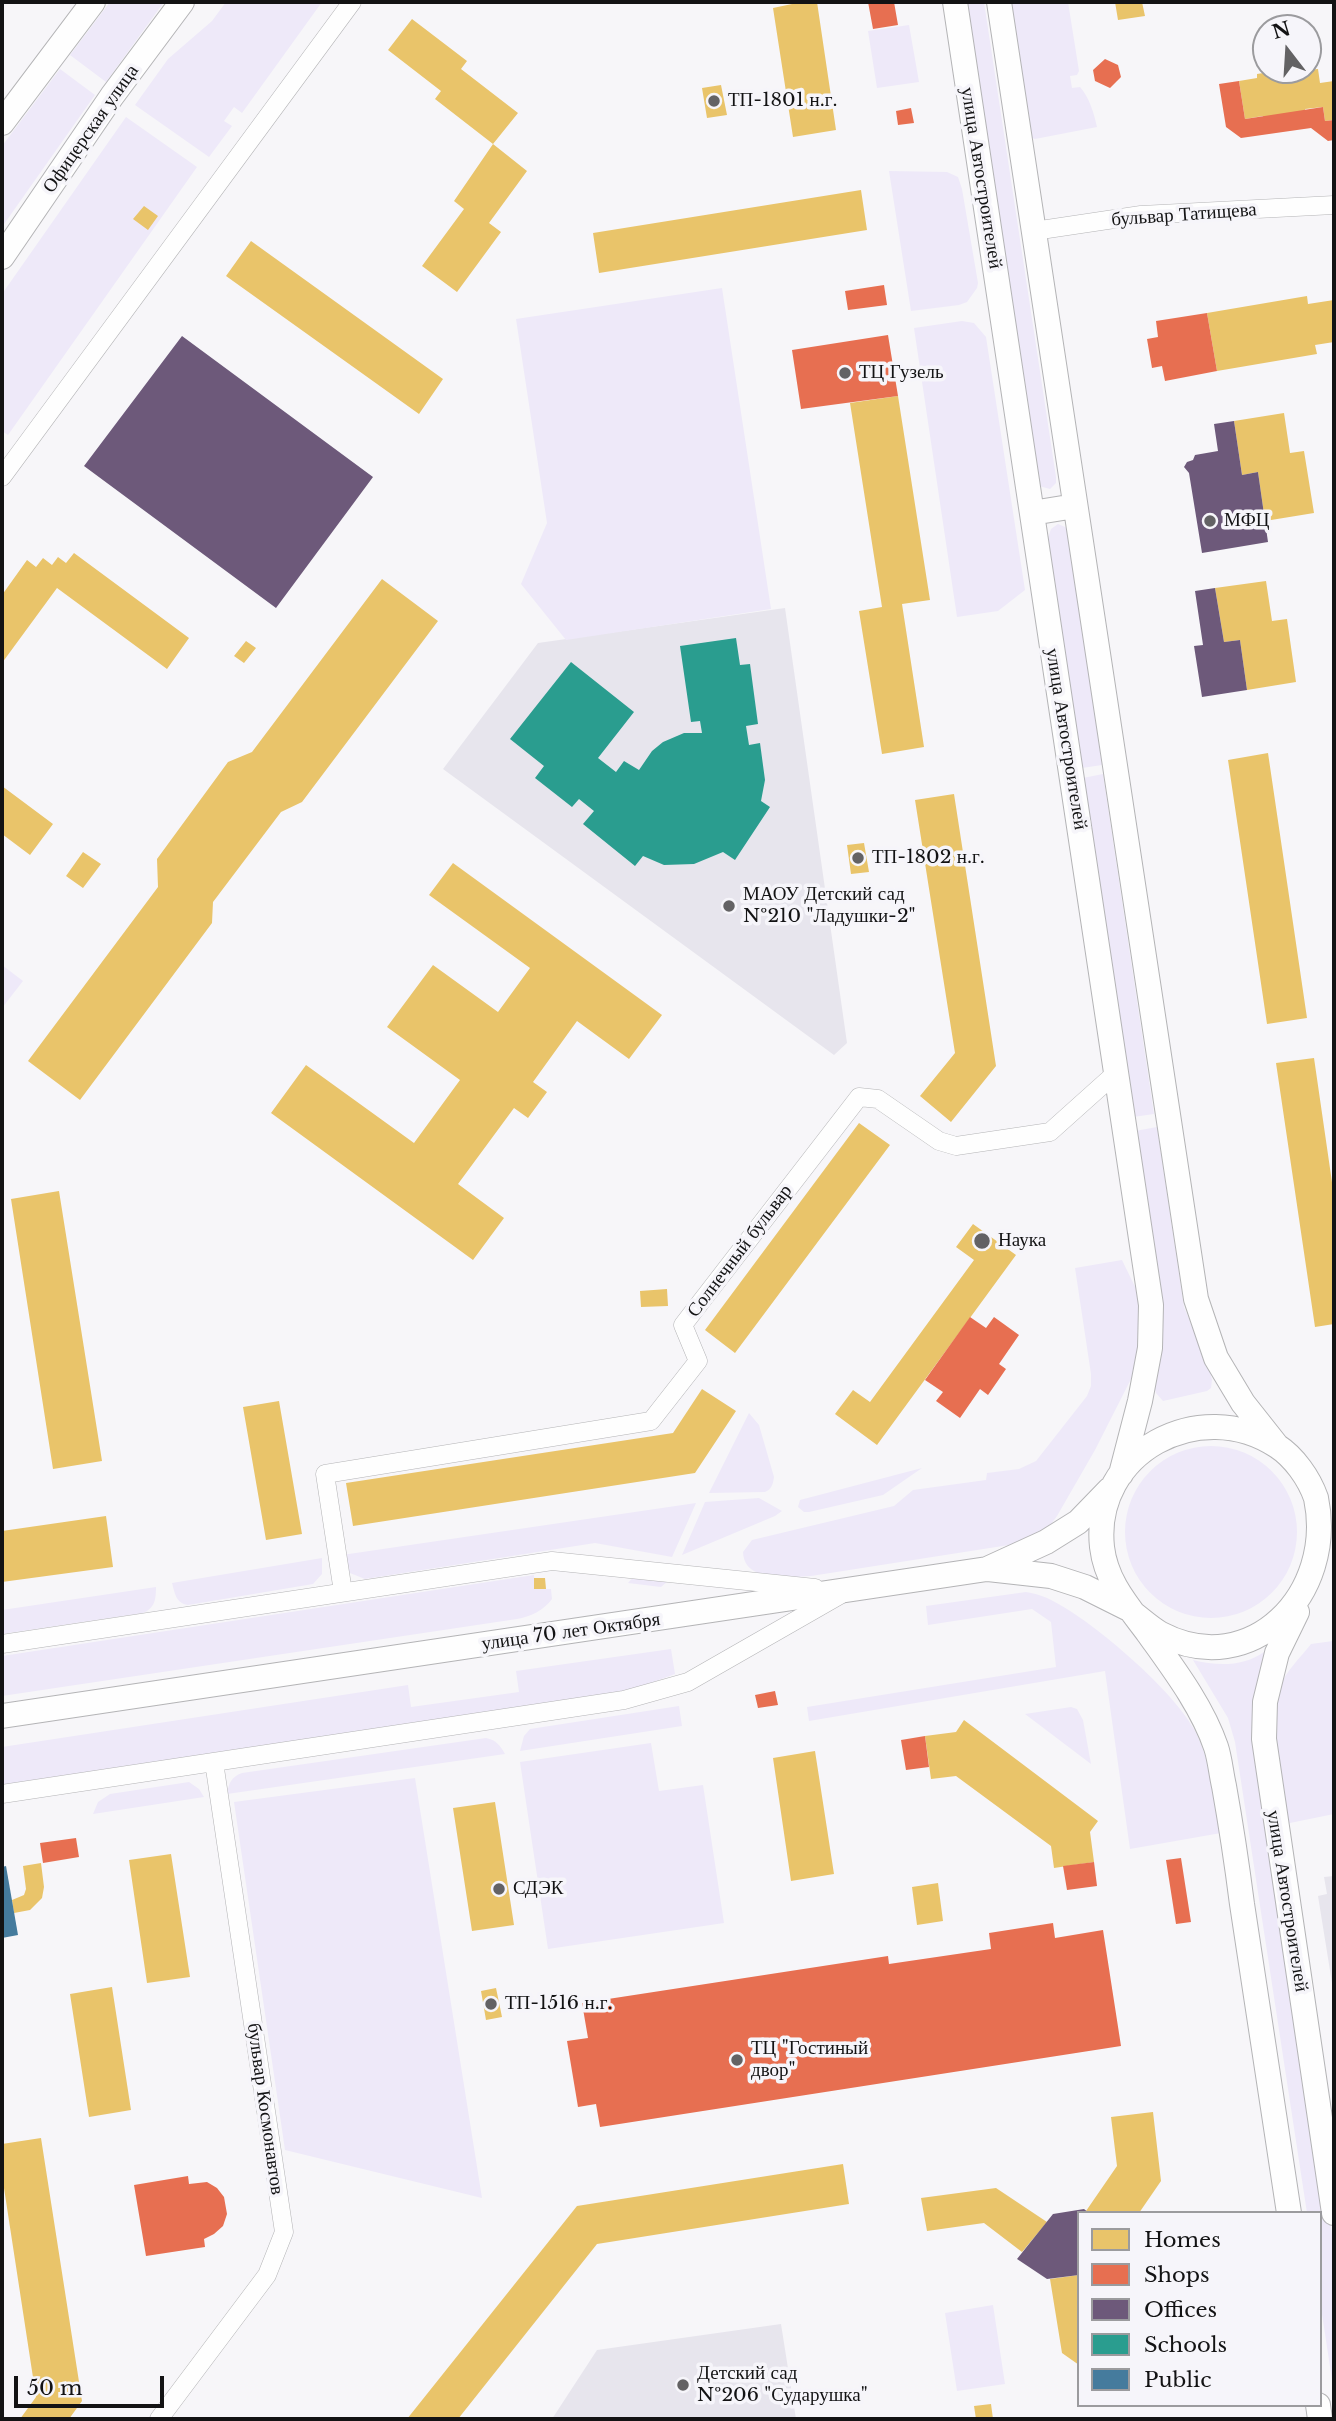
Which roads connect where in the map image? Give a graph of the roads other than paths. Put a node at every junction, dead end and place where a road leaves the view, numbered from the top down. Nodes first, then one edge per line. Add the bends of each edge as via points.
1 (93, 2) edge
2 (182, 2) edge
3 (352, 2) edge
4 (955, 2) edge
5 (999, 2) edge
6 (2, 123) edge
7 (1334, 205) edge
8 (1034, 232) junction
9 (2, 257) edge
10 (2, 477) edge
11 (1075, 506) junction
12 (1032, 513) junction
13 (1117, 1072) junction
14 (1277, 1446) junction
15 (1298, 1465) junction
16 (1117, 1479) junction
17 (1334, 1489) edge
18 (1334, 1563) edge
19 (987, 1569) junction
20 (1308, 1590) junction
21 (847, 1591) junction
22 (344, 1592) junction
23 (1131, 1611) junction
24 (2, 1644) edge
25 (2, 1716) edge
26 (214, 1762) junction
27 (2, 1794) edge
28 (1289, 2211) edge
29 (1334, 2213) edge
30 (159, 2419) edge

1 - 6 main road
2 - 9 main road, Офицерская улица
3 - 10 street
4 - 12 main road, улица Автостроителей
5 - 8 main road
7 - 8 street, бульвар Татищева via 1141,215
8 - 11 main road
11 - 12 main road
11 - 14 main road via 1196,1299 1216,1358
12 - 13 main road, улица Автостроителей
13 - 16 main road, улица Автостроителей via 1151,1305 1150,1348 1140,1401
13 - 22 street, Солнечный бульвар via 1050,1132 956,1146 939,1141 878,1099 859,1097 684,1325 698,1361 651,1421 325,1474
14 - 15 main road
14 - 16 main road via 1245,1430 1210,1425 1176,1432 1145,1448
15 - 17 main road
15 - 20 main road via 1313,1489 1321,1515 1323,1543 1318,1571
16 - 19 main road, улица 70 лет Октября via 1078,1522
16 - 23 main road via 1105,1509 1102,1546 1112,1583
18 - 20 main road
19 - 21 main road, улица 70 лет Октября
19 - 23 main road via 1051,1576 1085,1587
20 - 23 main road via 1284,1620 1256,1637 1224,1646 1191,1644 1161,1634
20 - 29 main road, улица Автостроителей via 1277,1653 1265,1702 1264,1739
21 - 22 street via 552,1561
21 - 25 main road, улица 70 лет Октября
21 - 26 street via 688,1682 624,1700
22 - 24 street
23 - 28 main road via 1193,1699 1216,1747
26 - 27 street
26 - 30 street, бульвар Космонавтов via 284,2232 267,2274

